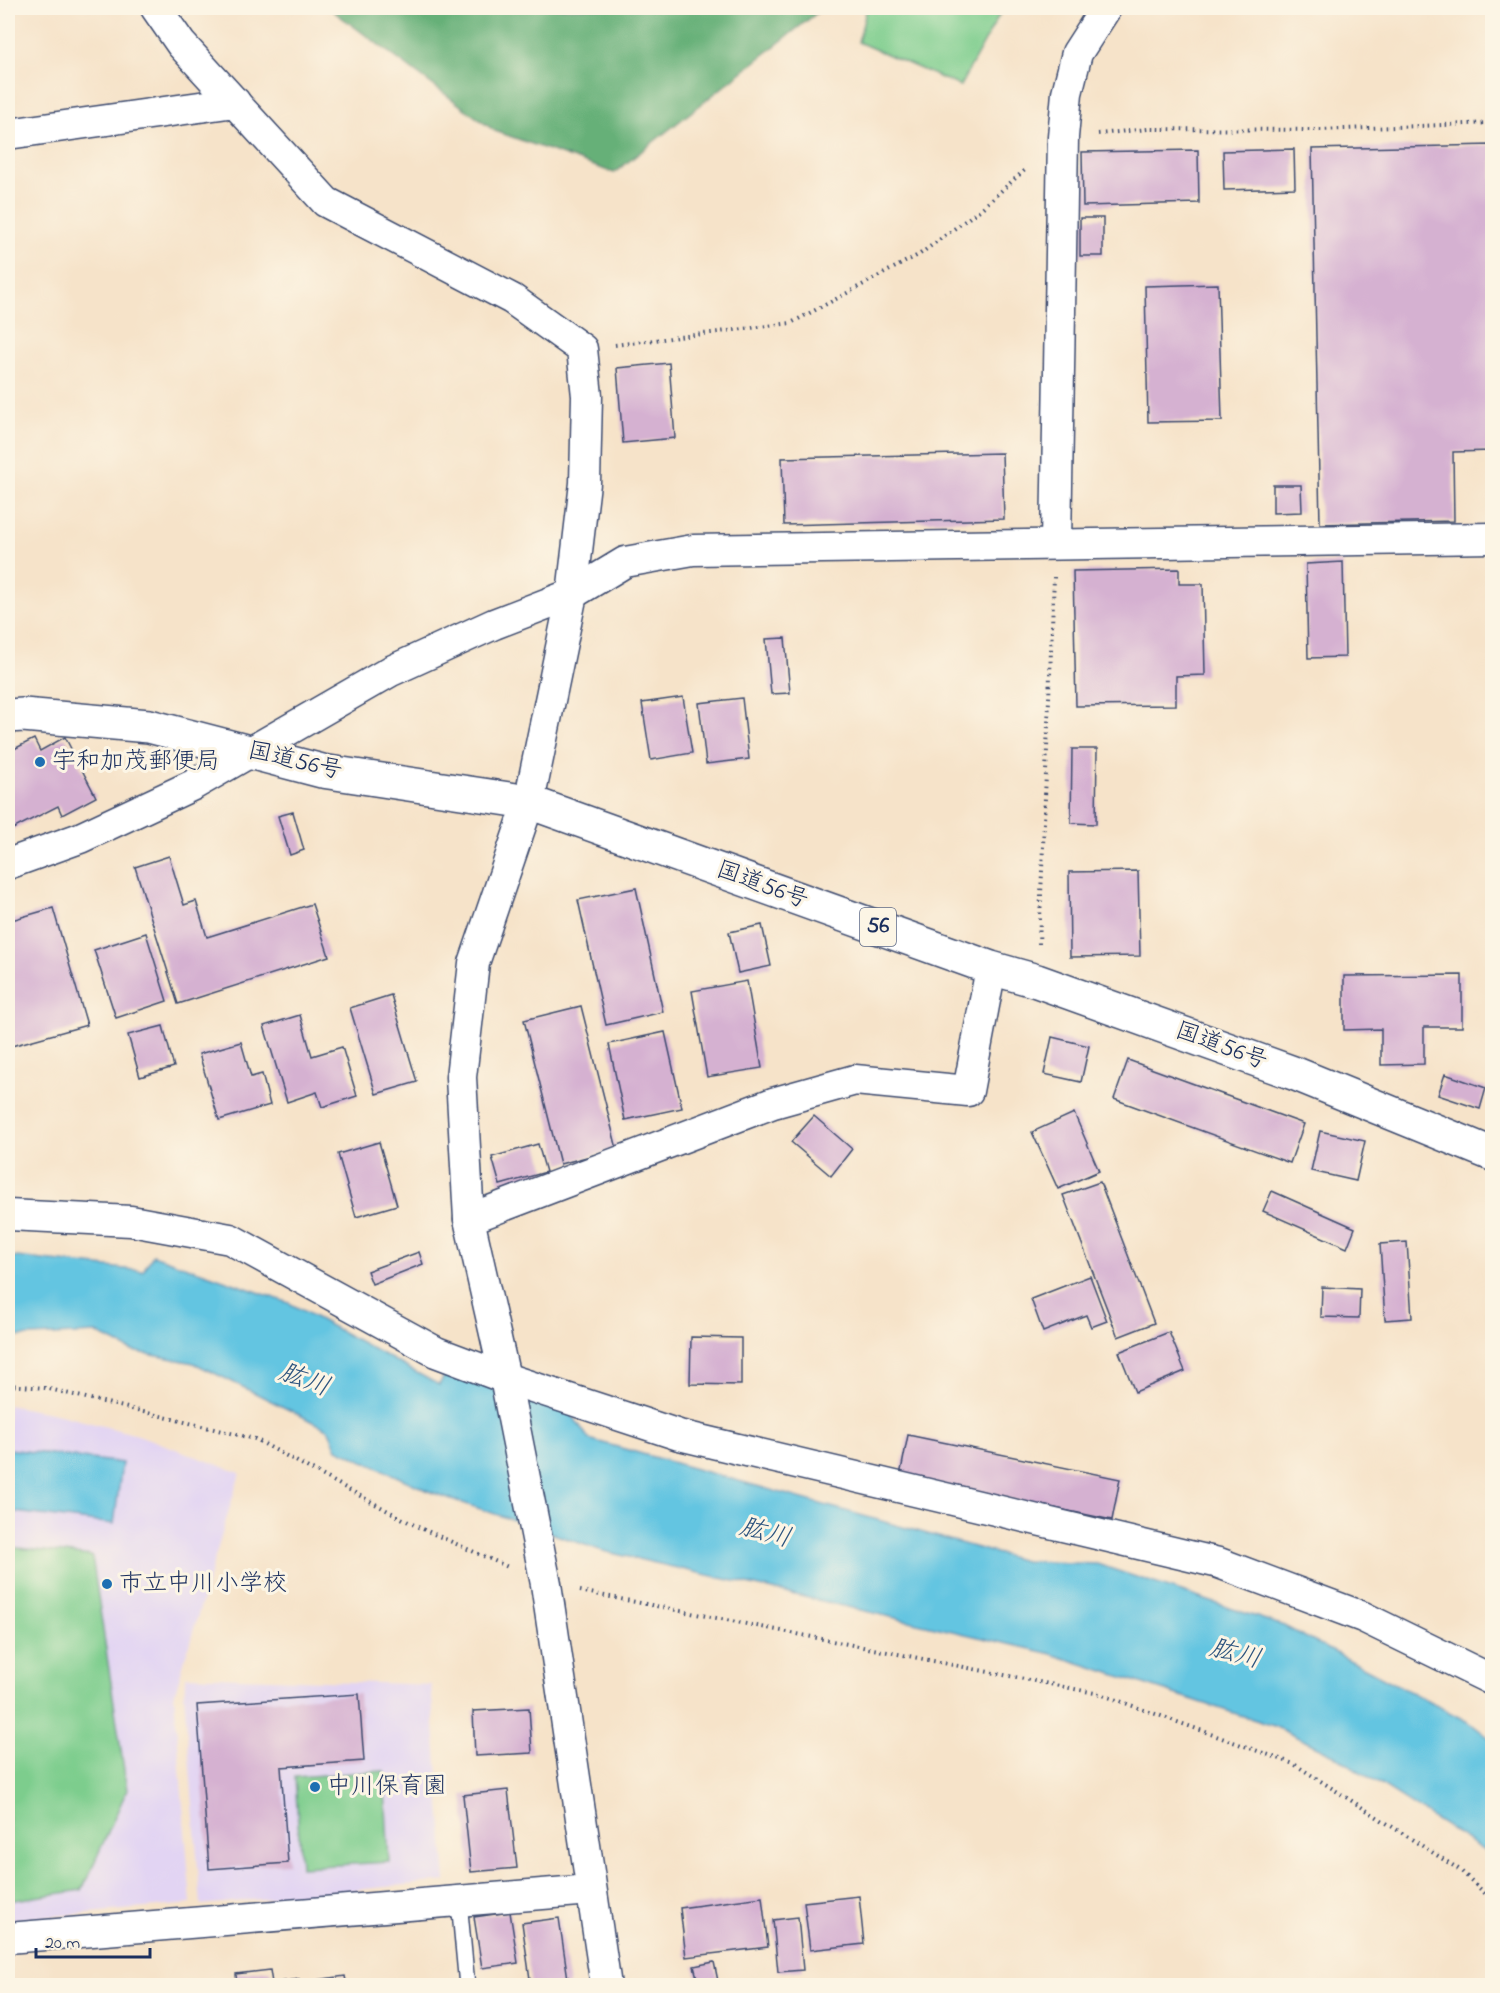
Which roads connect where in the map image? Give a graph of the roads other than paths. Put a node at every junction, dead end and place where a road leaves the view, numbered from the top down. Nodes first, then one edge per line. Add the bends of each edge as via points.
1 (156, 8) edge
2 (1106, 8) edge
3 (235, 102) junction
4 (8, 134) edge
5 (1492, 538) edge
6 (1056, 543) junction
7 (572, 594) junction
8 (8, 716) edge
9 (249, 752) junction
10 (529, 802) junction
11 (8, 864) edge
12 (991, 968) junction
13 (1492, 1154) edge
14 (8, 1215) edge
15 (469, 1219) junction
16 (506, 1382) junction
17 (1492, 1680) edge
18 (591, 1890) junction
19 (459, 1901) junction
20 (8, 1938) edge
21 (467, 1986) edge
22 (606, 1986) edge

1 - 3 street via 181,44
2 - 6 street via 1077,53 1067,93
3 - 4 street
3 - 7 street via 326,202 512,299 582,349 587,396 585,472
5 - 6 street
6 - 7 street via 693,550 625,562
7 - 9 street via 391,671
7 - 10 street
8 - 9 highway, 国道56号 / 56 via 149,726
9 - 10 highway, 国道56号 / 56 via 322,771
9 - 11 street via 193,785 80,838
10 - 12 highway, 国道56号 / 56
10 - 15 street via 474,963 460,1077
12 - 13 highway, 国道56号 / 56 via 1296,1074
12 - 15 street via 968,1091 855,1080 773,1103
14 - 16 street via 131,1221 230,1239 436,1352
15 - 16 street
16 - 17 street via 679,1436 1219,1563 1363,1617
16 - 18 street via 543,1574
18 - 19 street
18 - 22 street
19 - 20 street
19 - 21 lane

